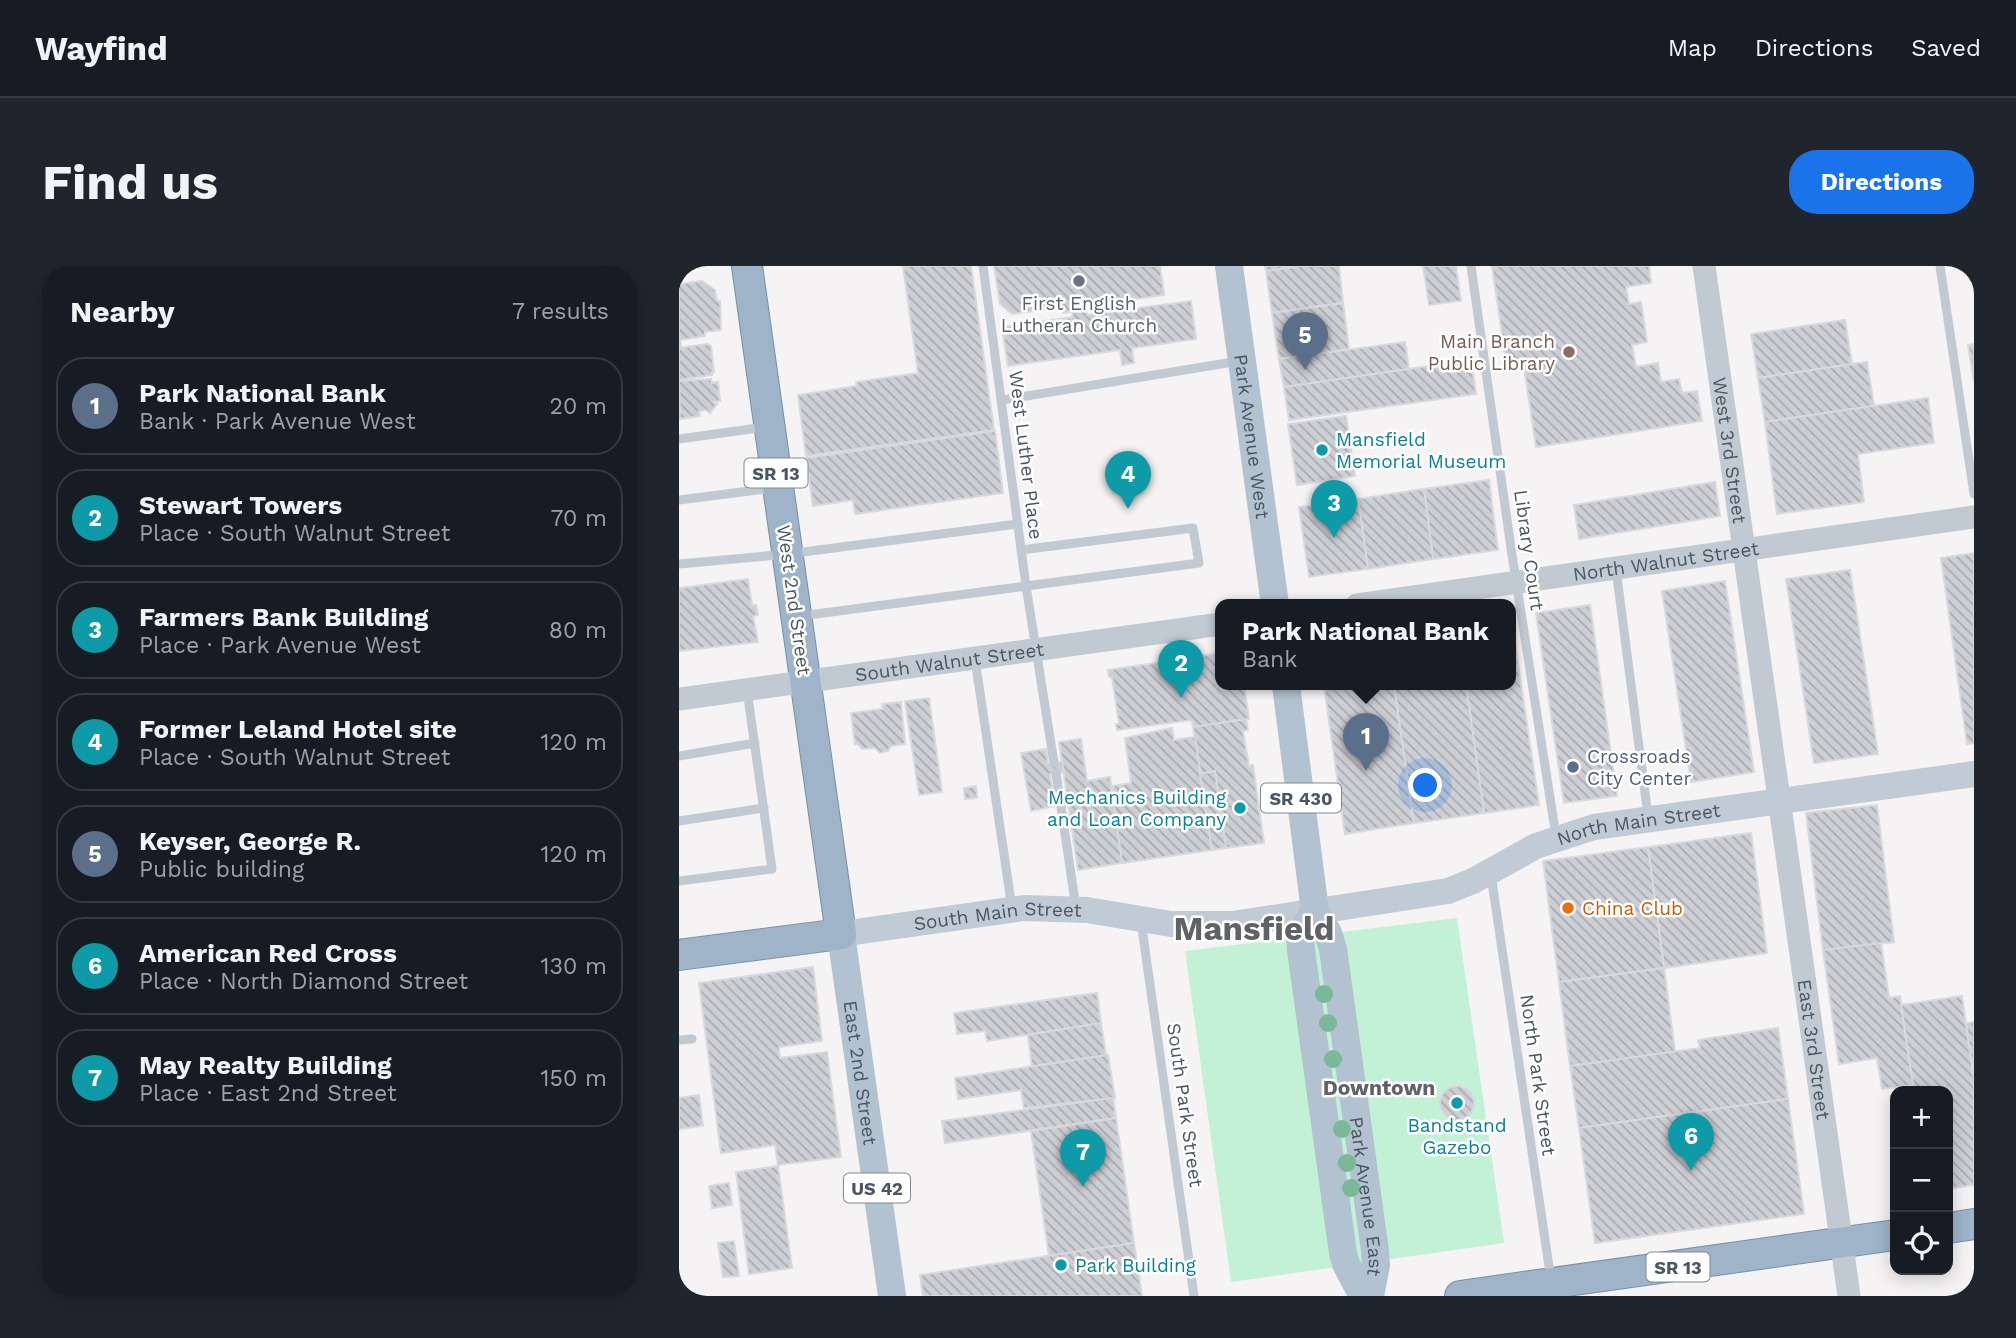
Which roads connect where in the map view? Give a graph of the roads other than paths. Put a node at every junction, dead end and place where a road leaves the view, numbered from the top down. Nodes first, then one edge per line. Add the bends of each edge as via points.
1 (747, 266) edge
2 (983, 266) edge
3 (1230, 266) edge
4 (1471, 266) edge
5 (1704, 266) edge
6 (1940, 266) edge
7 (1242, 361) junction
8 (1002, 400) junction
9 (770, 427) junction
10 (679, 439) edge
11 (778, 487) junction
12 (1974, 494) edge
13 (679, 500) edge
14 (1974, 517) edge
15 (1018, 524) junction
16 (1021, 550) junction
17 (1745, 550) junction
18 (788, 554) junction
19 (679, 564) edge
20 (1616, 568) junction
21 (1516, 582) junction
22 (1026, 586) junction
23 (1274, 599) edge
24 (1398, 599) edge
25 (797, 617) junction
26 (1215, 625) edge
27 (1035, 648) junction
28 (975, 657) junction
29 (806, 680) junction
30 (746, 689) junction
31 (1287, 690) edge
32 (679, 699) edge
33 (755, 743) junction
34 (679, 756) edge
35 (1974, 774) edge
36 (1780, 801) junction
37 (764, 808) junction
38 (1649, 820) junction
39 (679, 821) edge
40 (1557, 838) junction
41 (1490, 870) junction
42 (679, 881) edge
43 (1012, 909) junction
44 (1076, 909) junction
45 (1315, 911) junction
46 (1141, 919) junction
47 (841, 934) junction
48 (679, 955) edge
49 (692, 1039) dead end
50 (679, 1040) edge
51 (1974, 1224) edge
52 (1953, 1227) edge
53 (1890, 1236) edge
54 (1842, 1243) junction
55 (1552, 1285) junction
56 (893, 1296) edge
57 (1194, 1296) edge
58 (1363, 1296) edge
59 (1370, 1296) edge
60 (1460, 1296) edge
61 (1849, 1296) edge

1 - 9 highway, West 2nd Street / SR 13
2 - 8 lane, West Luther Place
3 - 7 main road, Park Avenue West
4 - 21 lane, Library Court
5 - 17 street, West 3rd Street
6 - 12 lane
7 - 8 lane
7 - 23 main road, Park Avenue West
8 - 15 lane, West Luther Place
9 - 10 lane
9 - 11 highway, West 2nd Street / SR 13
11 - 13 lane
11 - 18 highway, West 2nd Street / SR 13
14 - 17 street, North Walnut Street
15 - 16 lane, West Luther Place
15 - 18 lane
16 - 22 lane, West Luther Place
16 - 22 lane via 1193,528 1199,564
17 - 20 street, North Walnut Street
17 - 36 street, West 3rd Street
18 - 19 lane
18 - 25 highway, West 2nd Street / SR 13
20 - 21 street, North Walnut Street
20 - 38 lane
21 - 24 street, North Walnut Street
21 - 40 lane, Library Court
22 - 25 lane
22 - 27 lane, West Luther Place
25 - 29 highway, West 2nd Street / SR 13
26 - 27 street, South Walnut Street
27 - 28 street, South Walnut Street
27 - 44 lane, West Luther Place
28 - 29 street, South Walnut Street
28 - 43 lane
29 - 30 street, South Walnut Street
29 - 47 highway, West 2nd Street / SR 13
30 - 32 street, South Walnut Street
30 - 33 lane
31 - 45 main road, SR 430
33 - 34 lane
33 - 37 lane
35 - 36 main road, North Main Street
36 - 38 main road, North Main Street
36 - 54 street, East 3rd Street
37 - 39 lane
37 - 42 lane via 772,869
38 - 40 main road, North Main Street via 1594,827
40 - 41 main road, North Main Street
41 - 45 main road, North Main Street via 1448,891
41 - 55 lane, North Park Street
43 - 44 main road, South Main Street
43 - 47 main road, South Main Street
44 - 46 main road, South Main Street
45 - 46 main road, South Main Street via 1219,925
45 - 58 main road, Park Avenue East via 1300,935 1301,950 1343,1253
45 - 59 main road, Park Avenue East / SR 430 via 1331,940 1347,1046 1376,1258
46 - 57 lane, South Park Street
47 - 48 highway, South Main Street
47 - 56 main road, East 2nd Street / US 42
49 - 50 lane
51 - 52 highway
53 - 54 highway, SR 13
54 - 55 highway, SR 13
54 - 61 street, East 3rd Street
55 - 60 highway, SR 13

